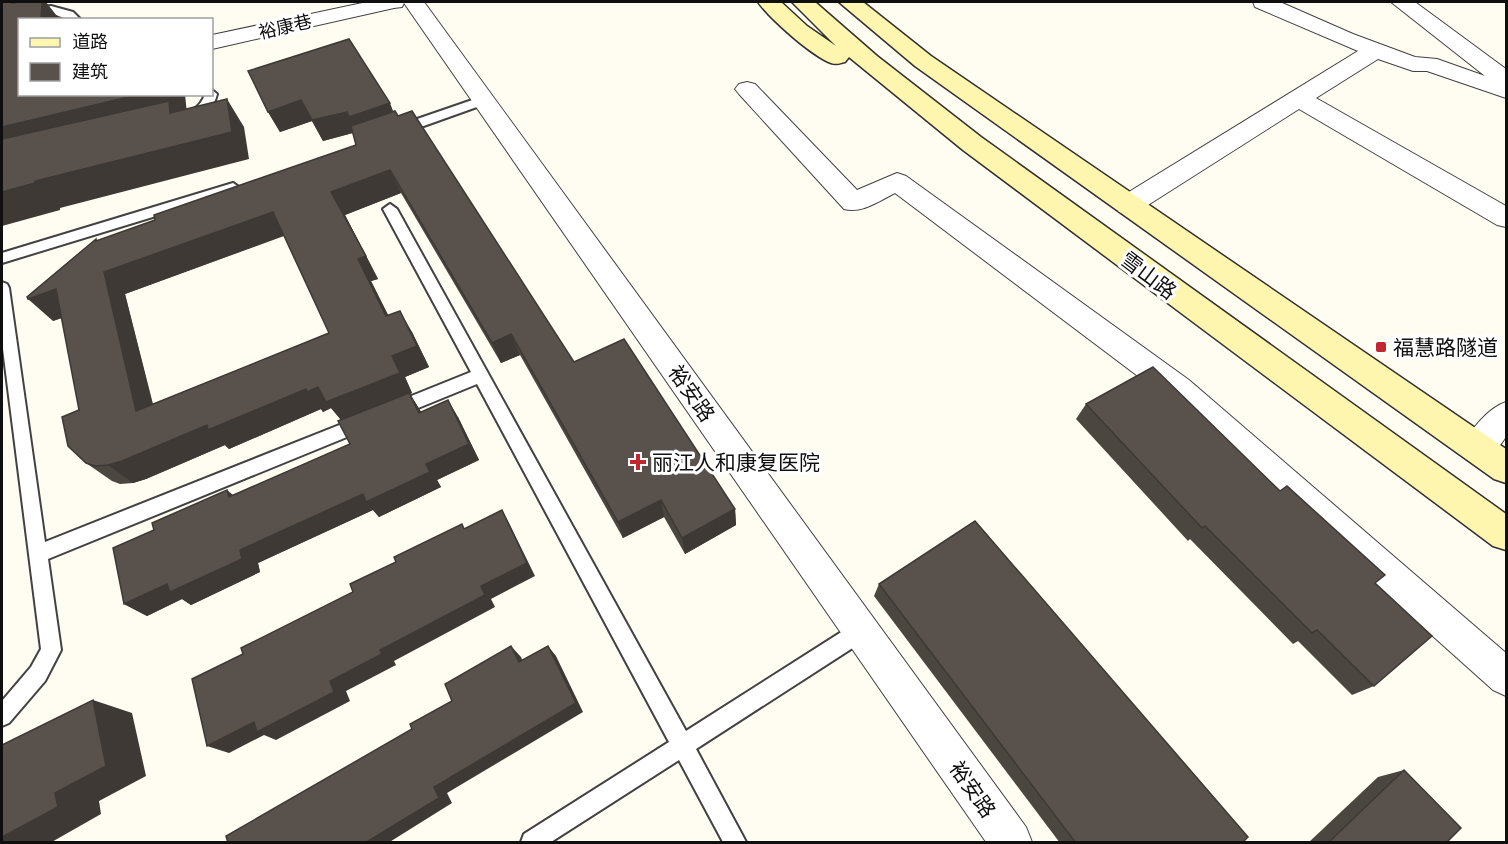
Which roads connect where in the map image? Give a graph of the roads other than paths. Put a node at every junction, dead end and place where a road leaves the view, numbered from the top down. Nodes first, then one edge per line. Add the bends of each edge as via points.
1 (394, 2) edge
2 (414, 2) edge
3 (769, 2) edge
4 (803, 2) edge
5 (850, 2) edge
6 (874, 2) edge
7 (1263, 2) edge
8 (1402, 2) edge
9 (2, 15) edge
10 (74, 18) edge
11 (213, 42) edge
12 (1376, 51) junction
13 (945, 76) junction
14 (1506, 80) edge
15 (747, 89) dead end
16 (903, 90) junction
17 (1506, 91) edge
18 (211, 96) edge
19 (1299, 99) junction
20 (484, 100) junction
21 (175, 125) edge
22 (384, 136) edge
23 (251, 182) edge
24 (1128, 205) junction
25 (390, 209) dead end
26 (1506, 218) edge
27 (2, 258) edge
28 (2, 288) edge
29 (481, 375) junction
30 (1506, 415) edge
31 (1478, 448) junction
32 (1506, 468) edge
33 (1506, 534) edge
34 (38, 554) junction
35 (861, 631) junction
36 (1506, 677) edge
37 (2, 716) edge
38 (682, 746) junction
39 (532, 843) edge
40 (735, 843) edge
41 (1011, 843) edge

1 - 11 street, 裕康巷
2 - 20 street, 裕安路
3 - 16 main road via 820,46
4 - 16 main road, 雪山路
5 - 13 main road
6 - 13 main road
7 - 12 street
8 - 14 street
9 - 10 lane via 57,10
12 - 17 street via 1413,64 1429,64
12 - 19 street
13 - 24 main road
15 - 36 street via 853,202 897,182 1178,389
16 - 33 main road, 雪山路
18 - 21 lane via 196,117
19 - 24 street
19 - 26 street
20 - 22 lane
20 - 35 street, 裕安路
23 - 27 lane
24 - 31 main road
25 - 29 lane
28 - 34 lane
29 - 34 lane
29 - 38 lane
30 - 31 street
31 - 32 main road
34 - 37 lane via 51,650 38,674
35 - 38 lane
35 - 41 street, 裕安路
38 - 39 lane
38 - 40 lane

